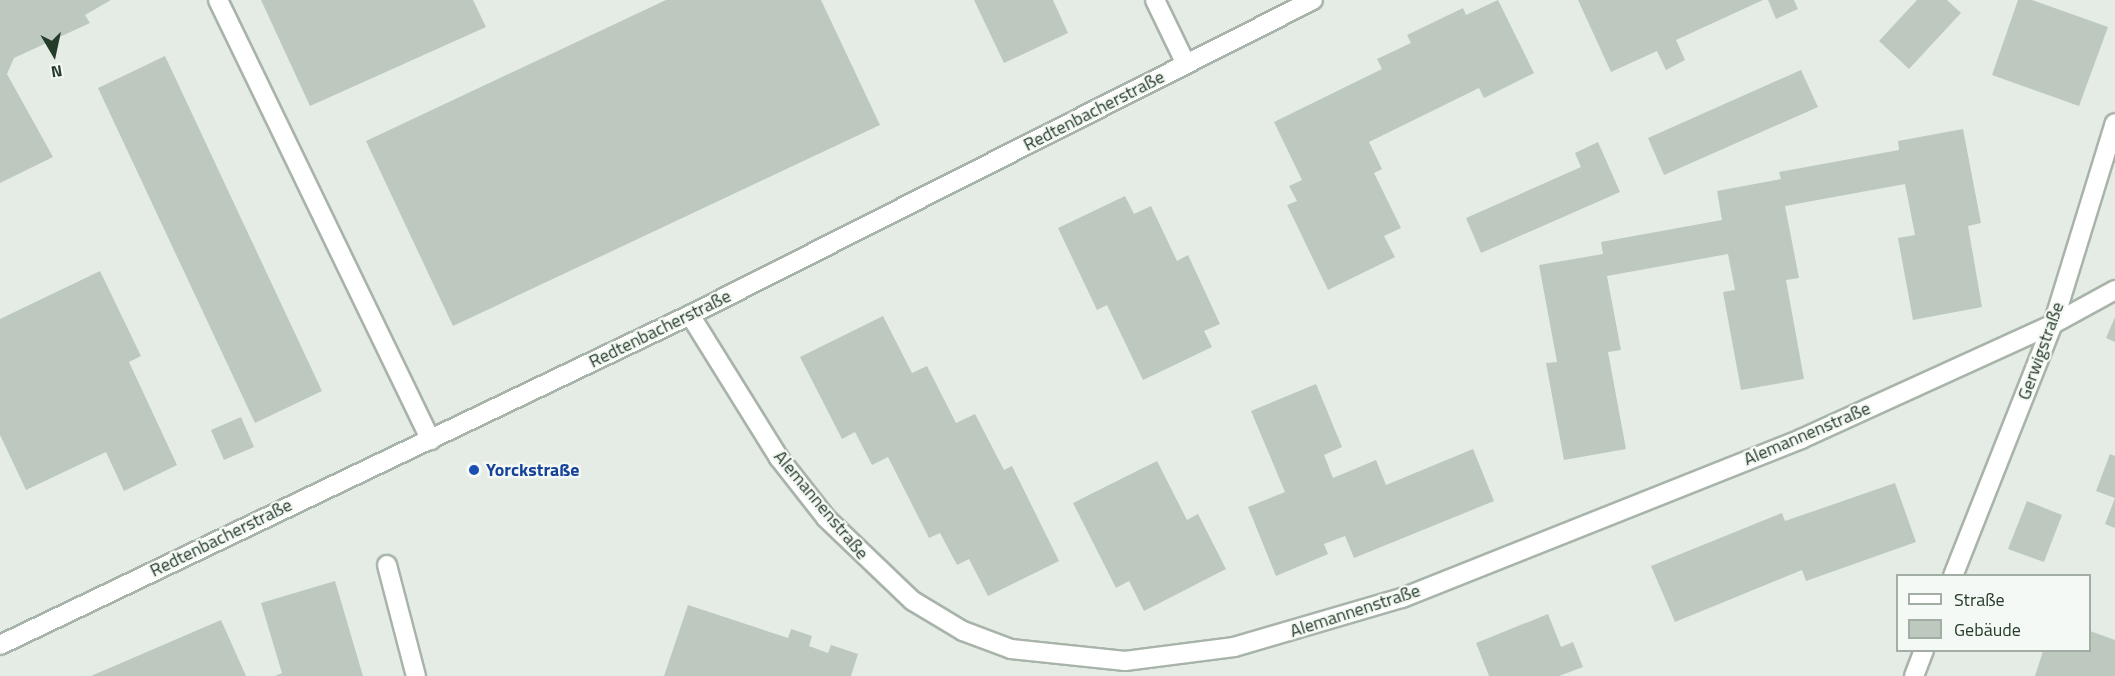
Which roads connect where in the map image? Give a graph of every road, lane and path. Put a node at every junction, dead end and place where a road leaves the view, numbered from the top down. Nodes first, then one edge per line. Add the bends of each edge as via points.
1 (218, 0) edge
2 (1155, 0) edge
3 (1313, 0) edge
4 (1186, 64) junction
5 (2115, 123) edge
6 (2115, 291) edge
7 (690, 315) junction
8 (2053, 324) junction
9 (431, 440) junction
10 (387, 565) dead end
11 (1954, 574) edge
12 (0, 645) edge
13 (1924, 652) edge
14 (416, 676) edge
15 (1914, 676) edge

1 - 9 street
2 - 4 street
3 - 4 street, Redtenbacherstraße
4 - 7 street, Redtenbacherstraße
5 - 8 street, Gerwigstraße
6 - 8 street, Alemannenstraße
7 - 8 street, Alemannenstraße via 779,458 848,541 913,601 963,631 1011,649 1125,661 1234,647 1402,598 1801,439
7 - 9 street, Redtenbacherstraße
8 - 11 street, Gerwigstraße
9 - 12 street, Redtenbacherstraße
10 - 14 street
13 - 15 street

